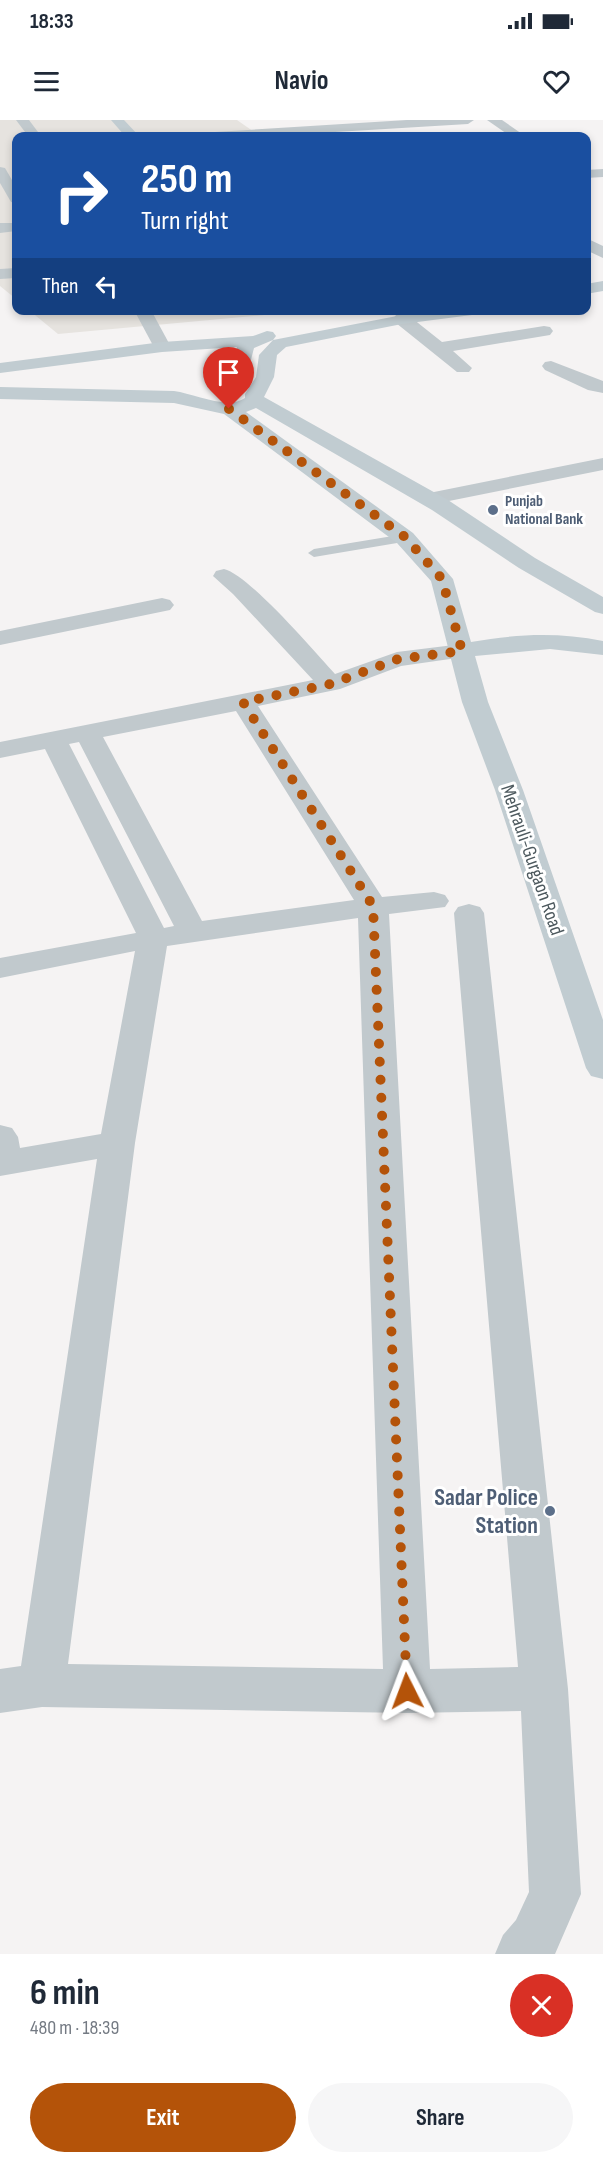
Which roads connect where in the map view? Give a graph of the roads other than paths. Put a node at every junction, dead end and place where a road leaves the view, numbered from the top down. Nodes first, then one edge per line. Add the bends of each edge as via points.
1 (117, 120) edge
2 (211, 120) edge
3 (292, 120) edge
4 (462, 120) edge
5 (468, 120) edge
6 (493, 120) edge
7 (389, 122) edge
8 (128, 132) edge
9 (223, 132) edge
10 (306, 132) edge
11 (314, 132) edge
12 (406, 132) edge
13 (512, 132) edge
14 (0, 171) edge
15 (12, 192) edge
16 (144, 315) edge
17 (393, 315) edge
18 (397, 315) edge
19 (402, 315) edge
20 (544, 331) dead end
21 (253, 341) junction
22 (162, 347) junction
23 (437, 348) junction
24 (551, 366) dead end
25 (0, 368) edge
26 (463, 368) dead end
27 (0, 381) edge
28 (235, 387) junction
29 (603, 387) edge
30 (0, 393) edge
31 (203, 395) junction
32 (255, 397) junction
33 (229, 409) junction
34 (603, 464) edge
35 (603, 475) edge
36 (434, 502) junction
37 (405, 537) junction
38 (314, 553) dead end
39 (224, 576) dead end
40 (162, 606) dead end
41 (603, 607) edge
42 (0, 638) edge
43 (603, 648) edge
44 (462, 651) junction
45 (331, 684) junction
46 (243, 702) junction
47 (88, 733) junction
48 (54, 740) junction
49 (0, 750) edge
50 (373, 906) junction
51 (192, 932) junction
52 (153, 937) junction
53 (1, 966) edge
54 (600, 1052) edge
55 (117, 1143) junction
56 (2, 1155) edge
57 (21, 1688) edge
58 (544, 1689) junction
59 (407, 1691) junction
60 (522, 1954) edge

1 - 8 main road
2 - 9 street
3 - 10 street
4 - 5 street
4 - 7 street
6 - 13 street
7 - 11 street
7 - 12 street
14 - 15 street
16 - 22 street
17 - 21 main road via 286,328
18 - 32 main road via 280,343 270,349 266,376
19 - 23 street
20 - 23 street
21 - 22 main road
21 - 28 main road via 246,345
22 - 25 main road
23 - 26 street
24 - 29 street
27 - 31 main road via 152,385
28 - 31 main road
28 - 32 main road
30 - 31 main road
31 - 33 main road via 213,408
32 - 33 main road via 246,406
32 - 36 main road
33 - 37 main road, Mehrauli-Gurgaon Road
34 - 36 street
35 - 36 street
36 - 41 main road
37 - 38 lane
37 - 44 main road, Mehrauli-Gurgaon Road via 442,579
39 - 45 street
40 - 42 street
43 - 44 main road via 579,642 518,641
44 - 45 street via 398,659
44 - 54 main road, Mehrauli-Gurgaon Road via 475,702
45 - 46 street
46 - 47 street
46 - 50 street
47 - 48 street
47 - 51 street
48 - 49 street
48 - 52 street
50 - 51 street
50 - 58 street via 451,907
50 - 59 street
51 - 52 street
52 - 53 street
52 - 55 street
55 - 56 street
55 - 57 street
57 - 59 street
58 - 59 street
58 - 60 street via 555,1894 535,1939

